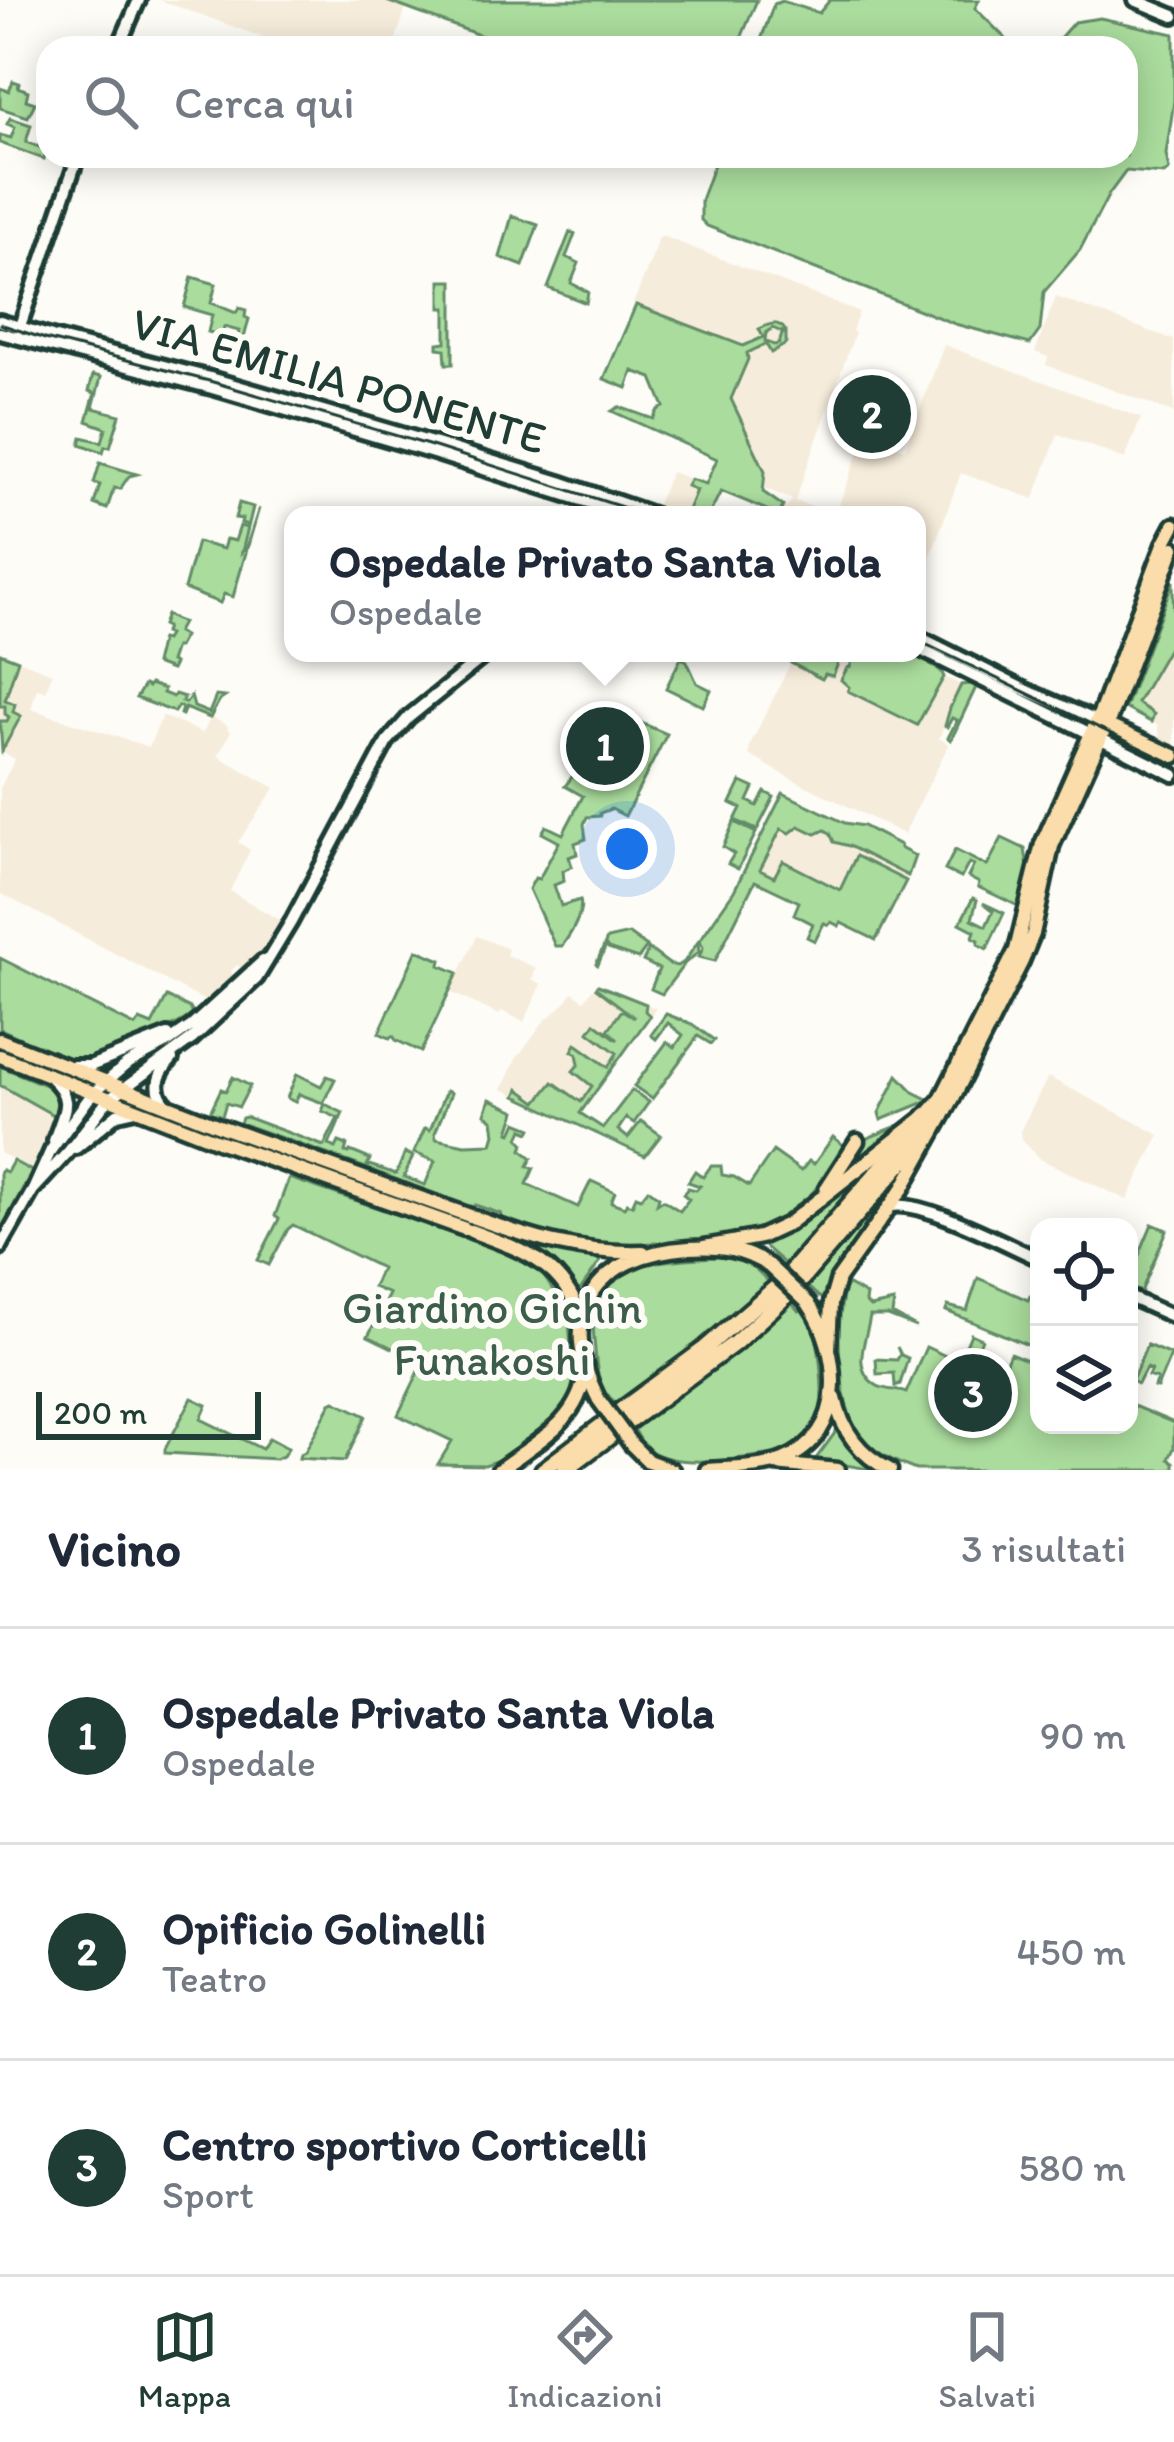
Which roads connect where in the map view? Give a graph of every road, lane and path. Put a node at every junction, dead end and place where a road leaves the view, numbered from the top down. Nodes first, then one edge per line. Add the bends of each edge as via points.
1 (1135, 0) edge
2 (139, 1) edge
3 (1174, 16) edge
4 (123, 36) edge
5 (74, 168) edge
6 (0, 321) edge
7 (0, 333) edge
8 (18, 333) junction
9 (602, 506) edge
10 (629, 506) edge
11 (1174, 525) edge
12 (1174, 548) edge
13 (926, 640) edge
14 (926, 652) edge
15 (477, 662) edge
16 (1099, 729) junction
17 (1174, 756) edge
18 (1174, 775) edge
19 (278, 945) junction
20 (193, 1024) junction
21 (192, 1039) junction
22 (0, 1040) edge
23 (0, 1056) edge
24 (58, 1064) junction
25 (51, 1078) junction
26 (105, 1082) junction
27 (122, 1088) junction
28 (92, 1094) junction
29 (109, 1100) junction
30 (170, 1107) junction
31 (137, 1111) junction
32 (935, 1116) junction
33 (857, 1141) dead end
34 (51, 1150) junction
35 (68, 1152) junction
36 (903, 1188) junction
37 (33, 1190) junction
38 (819, 1200) junction
39 (892, 1206) junction
40 (929, 1211) junction
41 (470, 1224) junction
42 (704, 1247) junction
43 (0, 1248) edge
44 (662, 1251) junction
45 (1030, 1254) edge
46 (796, 1275) dead end
47 (780, 1293) dead end
48 (1138, 1301) edge
49 (1174, 1317) edge
50 (583, 1331) junction
51 (829, 1350) junction
52 (586, 1364) junction
53 (832, 1388) junction
54 (624, 1417) dead end
55 (768, 1464) junction
56 (499, 1470) edge
57 (543, 1470) edge
58 (565, 1470) edge
59 (672, 1470) edge
60 (707, 1470) edge
61 (838, 1470) edge
62 (890, 1470) edge

1 - 3 street
2 - 4 street
5 - 8 street
6 - 8 street, VIA EMILIA PONENTE
7 - 8 street, VIA EMILIA PONENTE
8 - 9 street, VIA EMILIA PONENTE
8 - 10 street, VIA EMILIA PONENTE via 202,375
11 - 16 main road
12 - 16 main road
13 - 16 street
14 - 16 street
15 - 19 street via 392,734
16 - 17 main road
16 - 18 street
16 - 32 main road via 1039,853 1013,956
19 - 20 street
19 - 21 street via 254,981
20 - 24 street via 90,1066
20 - 26 street
21 - 27 street
21 - 30 street via 158,1081
22 - 24 main road
23 - 25 main road
24 - 26 main road
25 - 28 main road
25 - 34 street via 66,1097
26 - 27 main road
26 - 28 street
27 - 29 street
27 - 30 main road
28 - 29 main road
28 - 34 street
29 - 31 main road
29 - 35 street
30 - 41 main road
31 - 35 street via 117,1114
31 - 41 main road
32 - 36 main road
32 - 38 main road
32 - 46 highway
33 - 38 main road
34 - 37 street
35 - 37 street
36 - 39 main road
36 - 40 street
37 - 43 street
38 - 42 main road via 772,1233
39 - 40 street
39 - 51 main road via 838,1280
40 - 45 street
41 - 44 main road via 579,1250
41 - 50 main road via 548,1266
42 - 44 main road
42 - 51 main road, bridge via 745,1252 769,1266 808,1303
44 - 50 main road via 604,1276
47 - 54 highway
48 - 49 street
50 - 52 main road
51 - 53 main road
52 - 56 main road via 572,1412
52 - 59 main road, bridge via 599,1400 631,1444
53 - 55 main road via 818,1435
53 - 62 main road via 850,1437
55 - 60 main road
55 - 61 main road
57 - 58 highway via 605,1431

